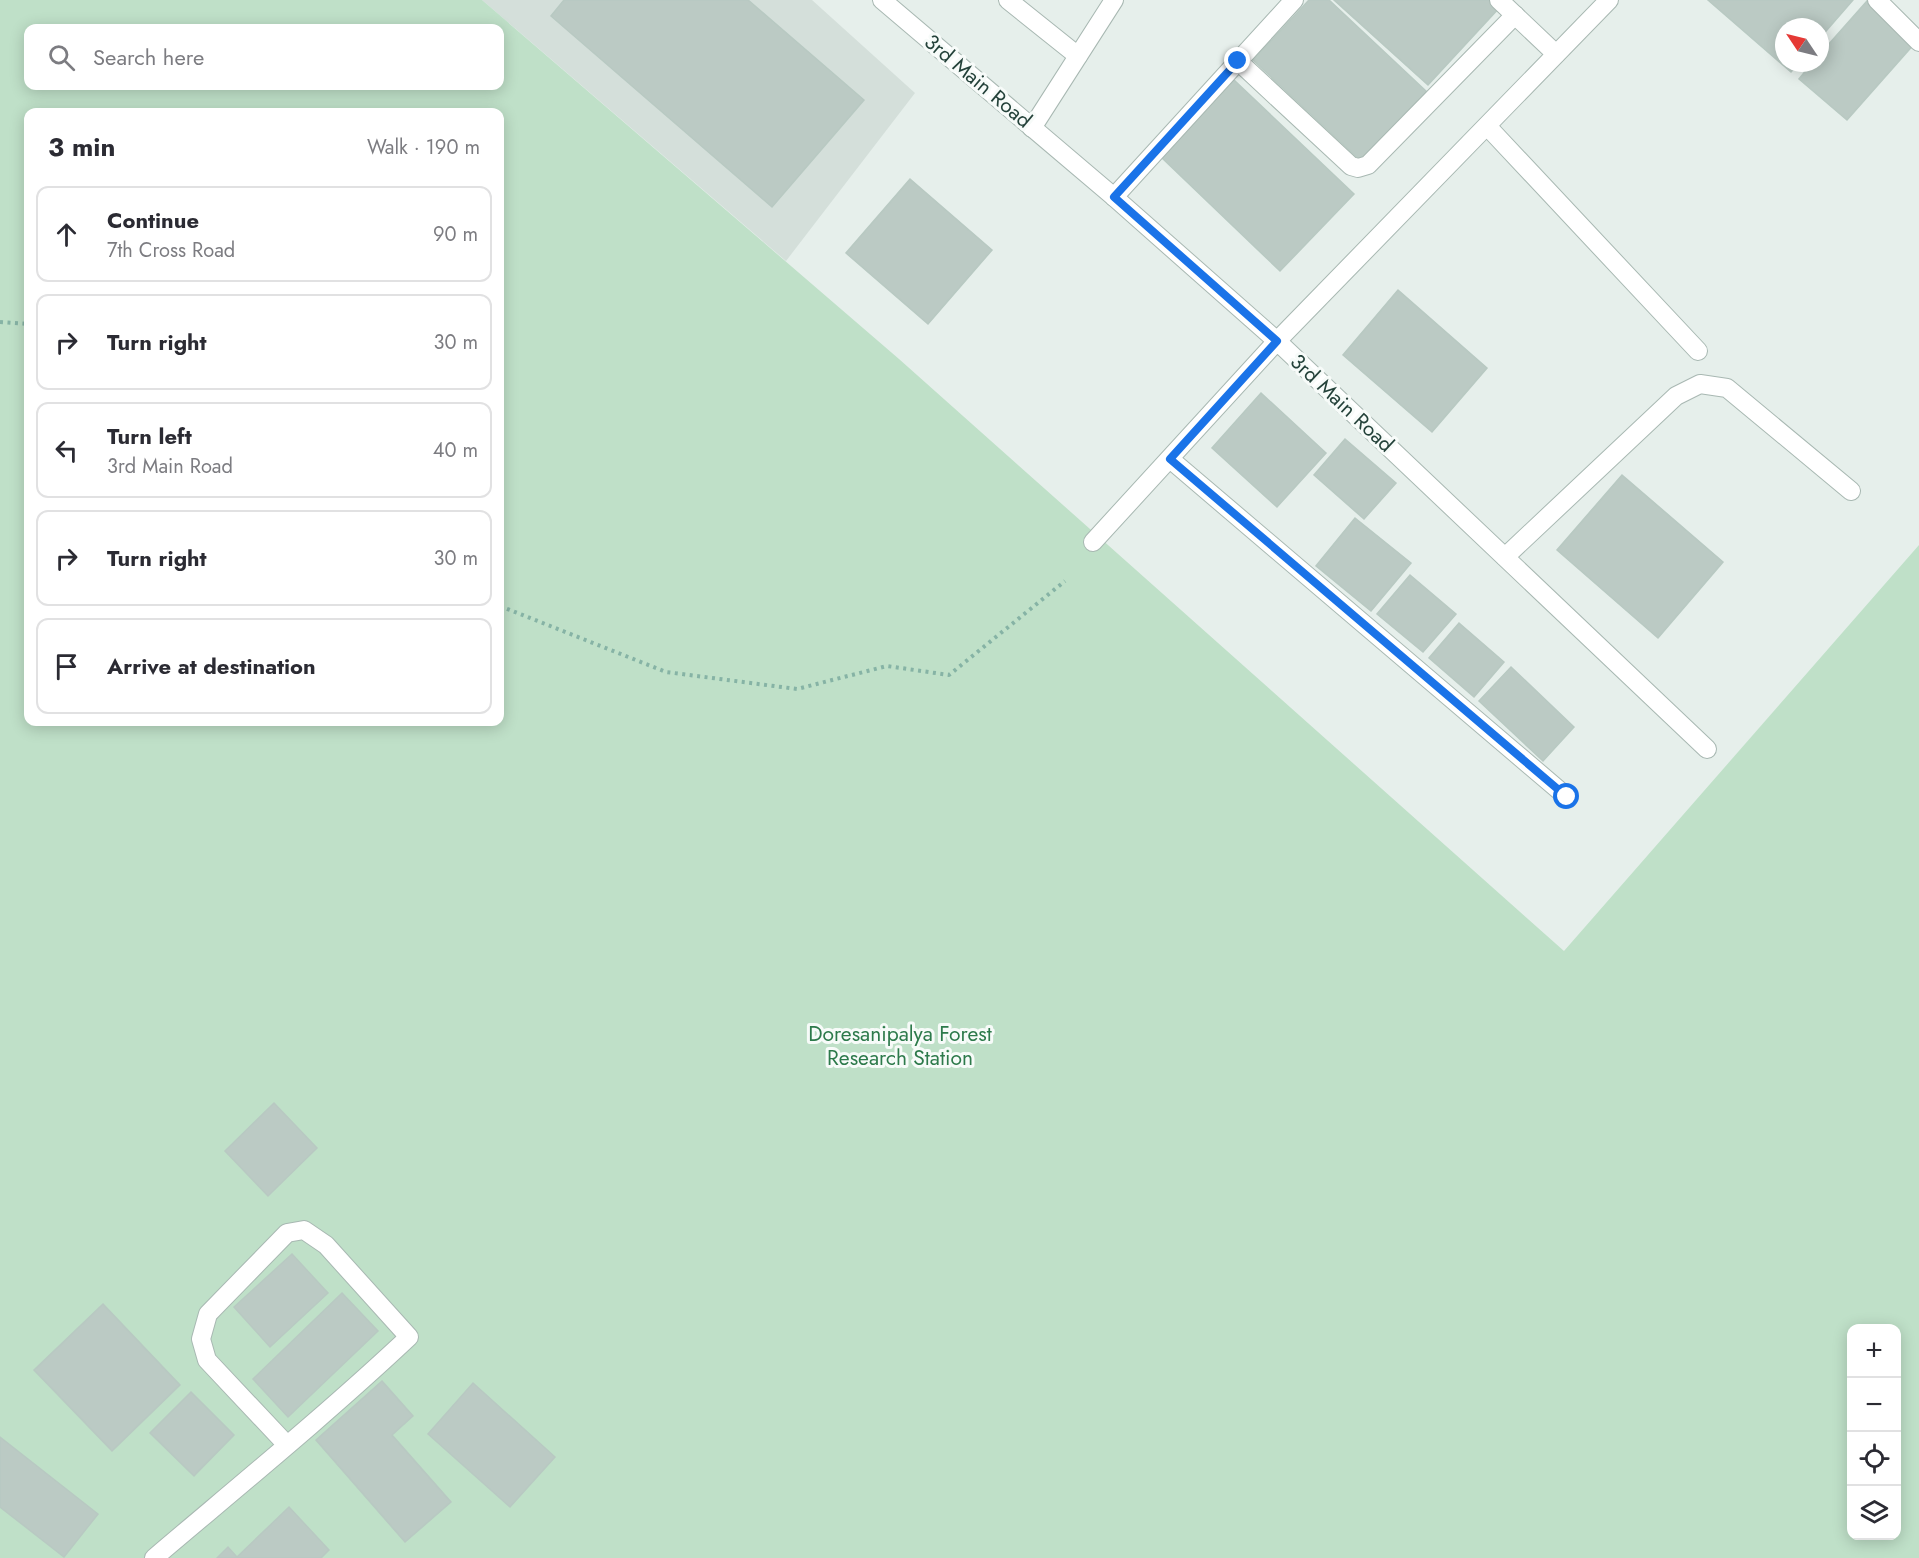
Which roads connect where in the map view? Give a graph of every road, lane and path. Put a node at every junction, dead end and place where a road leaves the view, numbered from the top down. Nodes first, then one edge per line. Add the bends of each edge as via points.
1 (882, 0) edge
2 (1008, 0) edge
3 (1114, 0) edge
4 (1294, 0) edge
5 (1499, 0) edge
6 (1609, 0) edge
7 (1877, 0) edge
8 (1515, 15) junction
9 (1919, 42) edge
10 (1556, 54) junction
11 (1078, 56) junction
12 (1238, 61) junction
13 (1487, 126) junction
14 (1032, 128) junction
15 (1114, 197) junction
16 (0, 322) edge
17 (24, 324) edge
18 (1277, 341) junction
19 (1698, 351) dead end
20 (1170, 459) junction
21 (1851, 491) dead end
22 (1094, 542) dead end
23 (1505, 557) junction
24 (1065, 581) dead end
25 (504, 608) edge
26 (1707, 749) dead end
27 (1567, 797) dead end
28 (287, 1445) junction
29 (154, 1558) edge

1 - 14 street, 3rd Main Road
2 - 11 street
3 - 11 street
4 - 12 street
5 - 8 street
6 - 10 street
7 - 9 street
8 - 10 street
8 - 12 street via 1368,165 1358,168 1351,166
10 - 13 street
11 - 14 street
12 - 15 street
13 - 18 street
13 - 19 street
14 - 15 street, 3rd Main Road
15 - 18 street, 3rd Main Road
16 - 17 path
18 - 20 street
18 - 23 street, 3rd Main Road
20 - 22 street
20 - 27 street
21 - 23 street via 1727,388 1700,384 1676,396
23 - 26 street, 3rd Main Road
24 - 25 path via 949,675 887,666 797,689 666,672
28 - 28 street via 207,1360 201,1339 208,1314 287,1233 304,1230 326,1245 409,1337
28 - 29 street

